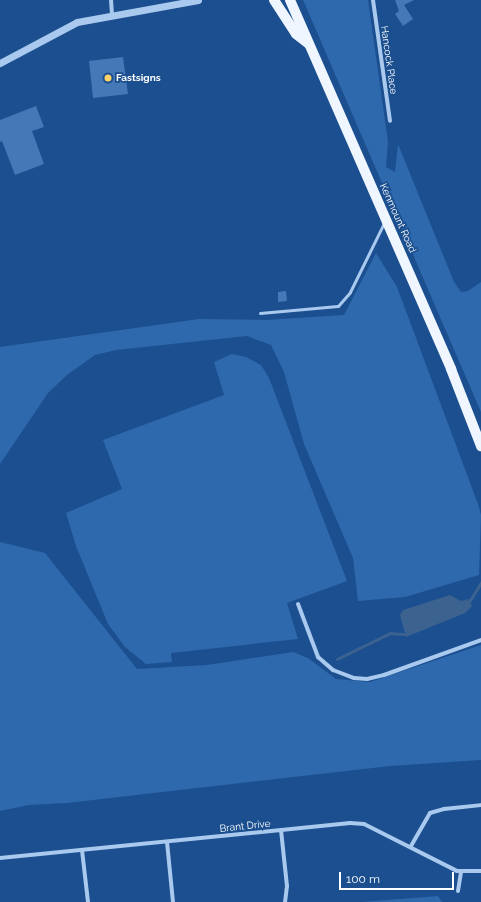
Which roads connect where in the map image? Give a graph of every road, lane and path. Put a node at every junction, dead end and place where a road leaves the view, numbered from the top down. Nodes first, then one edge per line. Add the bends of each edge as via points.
1 (111, 0) edge
2 (198, 0) edge
3 (274, 0) edge
4 (290, 0) edge
5 (373, 0) edge
6 (112, 14) junction
7 (309, 44) junction
8 (0, 63) edge
9 (390, 121) dead end
10 (386, 220) junction
11 (260, 313) dead end
12 (481, 446) edge
13 (298, 604) dead end
14 (481, 640) edge
15 (481, 805) edge
16 (281, 830) junction
17 (167, 842) junction
18 (411, 846) junction
19 (82, 850) junction
20 (0, 858) edge
21 (481, 871) edge
22 (461, 872) junction
23 (458, 891) dead end
24 (88, 902) edge
25 (173, 902) edge
26 (284, 902) edge

1 - 6 street
2 - 6 street
3 - 7 main road via 296,34
4 - 7 main road, Kenmount Road
5 - 9 street, Hancock Place
6 - 8 street via 69,24
7 - 10 main road, Kenmount Road
10 - 11 lane via 350,292 338,306
10 - 12 main road, Kenmount Road via 451,369
13 - 14 street via 318,657 333,670 354,678 368,679 384,675
15 - 18 street via 430,813
16 - 17 street, Brant Drive
16 - 18 street, Brant Drive via 350,823 364,824
16 - 26 street via 287,886
17 - 19 street, Brant Drive
17 - 25 street
18 - 22 street, Brant Drive
19 - 20 street, Brant Drive
19 - 24 street
21 - 22 street
22 - 23 street

